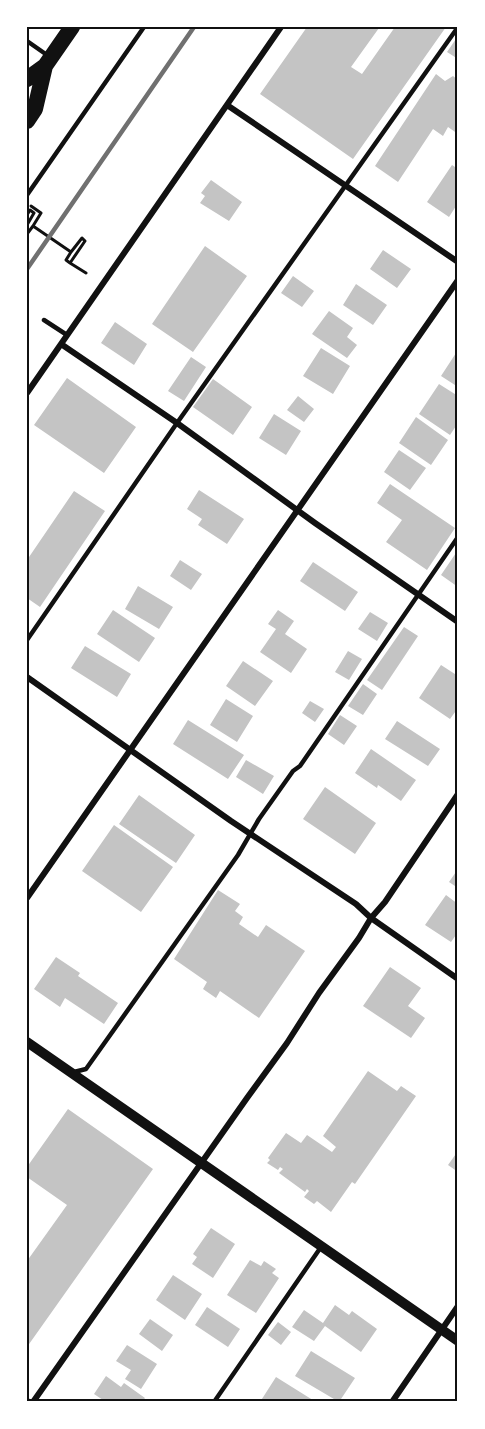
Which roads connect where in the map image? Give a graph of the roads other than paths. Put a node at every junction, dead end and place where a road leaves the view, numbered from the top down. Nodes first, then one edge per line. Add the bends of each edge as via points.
1 (72, 27) edge
2 (144, 27) edge
3 (281, 27) edge
4 (458, 27) edge
5 (27, 41) edge
6 (48, 62) junction
7 (27, 79) edge
8 (227, 105) junction
9 (27, 121) edge
10 (346, 185) junction
11 (27, 195) edge
12 (458, 262) edge
13 (458, 280) edge
14 (44, 320) dead end
15 (67, 335) junction
16 (61, 344) junction
17 (27, 393) edge
18 (177, 423) junction
19 (299, 510) junction
20 (458, 537) edge
21 (418, 594) junction
22 (458, 622) edge
23 (27, 639) edge
24 (27, 677) edge
25 (129, 750) junction
26 (458, 794) edge
27 (251, 835) junction
28 (27, 898) edge
29 (371, 918) junction
30 (458, 979) edge
31 (27, 1042) edge
32 (71, 1073) junction
33 (200, 1164) junction
34 (321, 1247) junction
35 (458, 1306) edge
36 (442, 1330) junction
37 (458, 1341) edge
38 (30, 1402) edge
39 (214, 1402) edge
40 (392, 1402) edge

1 - 6 highway
2 - 11 lane
3 - 8 street
4 - 10 lane
5 - 6 lane
6 - 7 highway
6 - 9 highway via 35,109
8 - 10 street
8 - 15 street
10 - 12 street
10 - 18 lane
13 - 19 street
14 - 15 lane
15 - 16 street
16 - 17 street
16 - 18 street
18 - 19 street
18 - 23 lane
19 - 21 street
19 - 25 street
20 - 21 lane
21 - 22 street
21 - 27 lane
24 - 25 street
25 - 27 street
25 - 28 street
26 - 29 street
27 - 29 street
27 - 32 lane via 86,1069
29 - 30 street
29 - 33 street
31 - 32 street
32 - 33 street
33 - 34 street
33 - 38 street
34 - 36 street
34 - 39 lane
35 - 36 street
36 - 37 street
36 - 40 street

